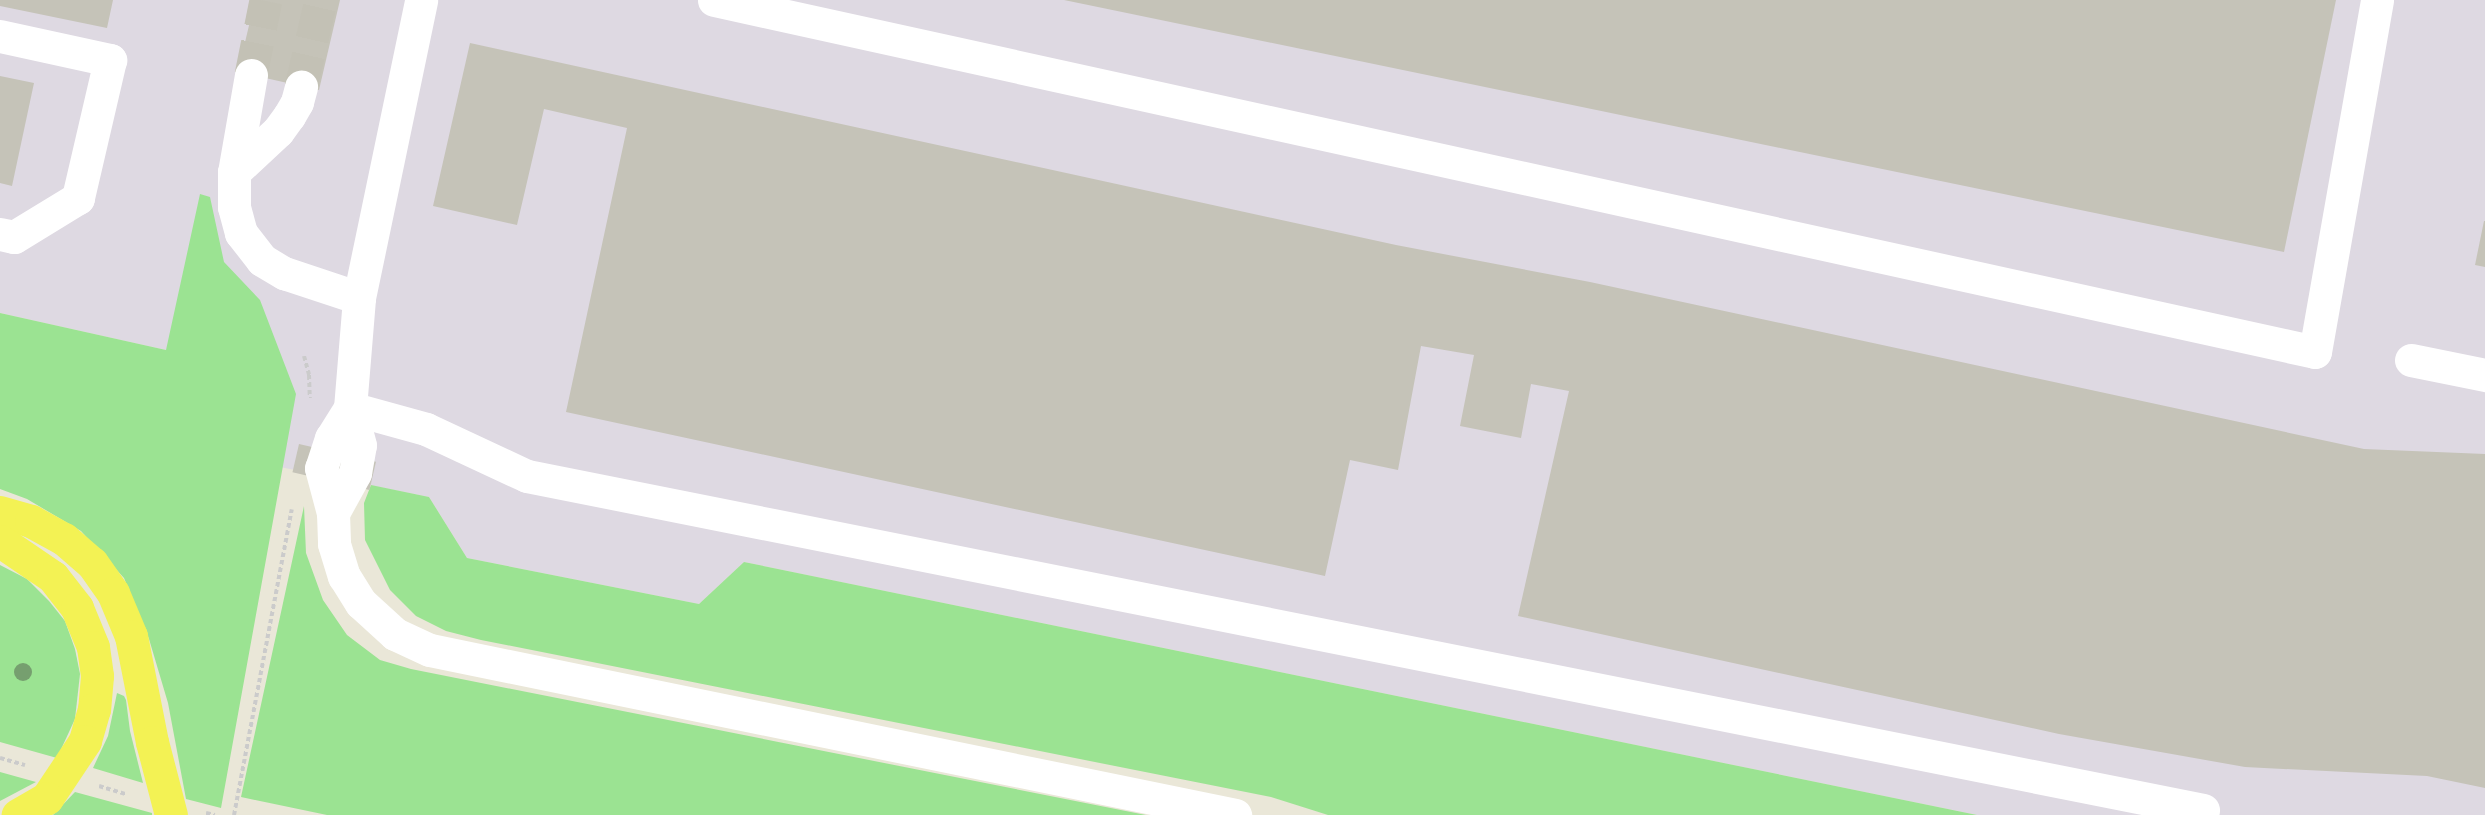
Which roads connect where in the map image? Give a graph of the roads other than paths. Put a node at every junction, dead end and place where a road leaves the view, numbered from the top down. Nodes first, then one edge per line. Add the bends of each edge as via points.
1 (421, 0) edge
2 (714, 0) edge
3 (2377, 0) edge
4 (0, 36) edge
5 (251, 75) tunnel mouth
6 (301, 87) tunnel mouth
7 (234, 172) junction
8 (0, 234) edge
9 (359, 298) junction
10 (2411, 360) dead end
11 (2485, 375) edge
12 (350, 408) junction
13 (0, 512) edge
14 (0, 541) edge
15 (2203, 810) dead end
16 (16, 815) edge
17 (171, 815) edge
18 (1235, 815) edge

1 - 9 lane
2 - 3 lane via 2314,352
4 - 8 lane via 110,60 78,198 14,237
5 - 7 lane
6 - 7 lane via 284,123
7 - 9 lane via 234,207 241,233 262,260 284,273
9 - 12 lane
10 - 11 lane
12 - 15 lane via 426,429 527,476
12 - 18 lane via 331,438 321,468 333,513 334,544 344,576 361,603 395,634 430,650
13 - 17 main road via 31,521 64,538 92,563 113,593 131,636
14 - 16 main road via 53,577 77,608 93,647 97,676 94,709 85,741 47,798

